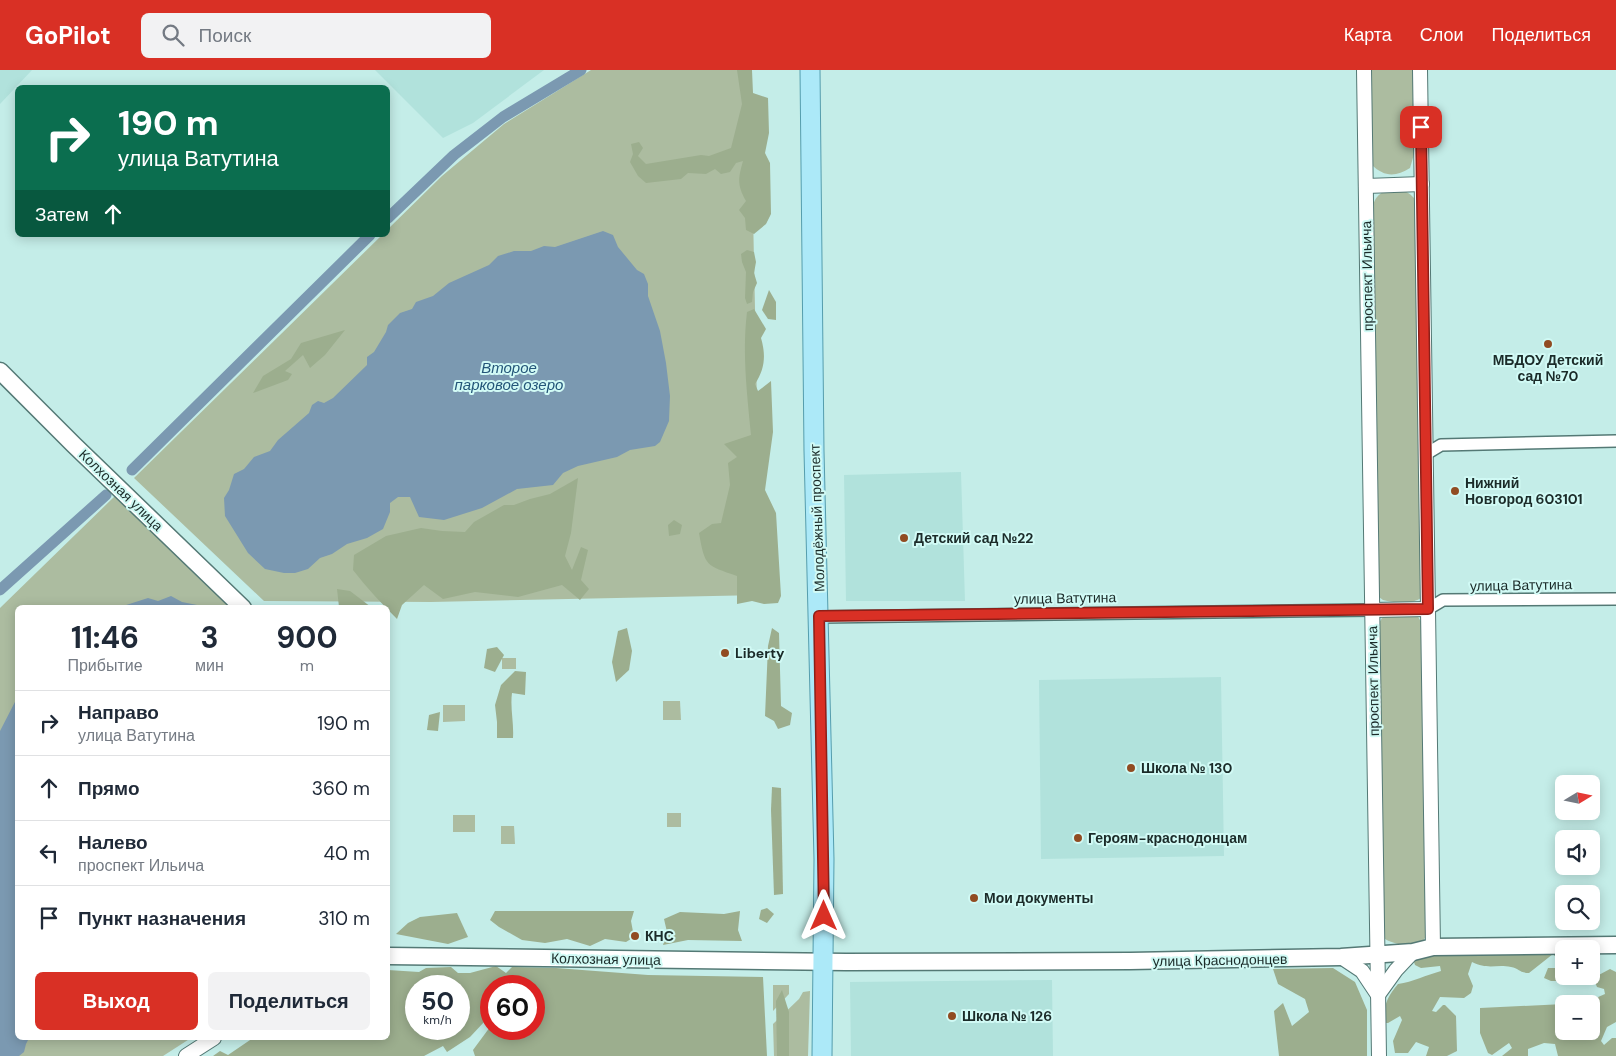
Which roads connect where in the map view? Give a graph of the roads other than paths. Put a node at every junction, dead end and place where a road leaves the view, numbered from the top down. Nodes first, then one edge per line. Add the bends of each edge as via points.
1 (810, 70) edge
2 (1364, 70) edge
3 (1420, 70) edge
4 (1422, 184) junction
5 (1366, 186) junction
6 (0, 371) edge
7 (1616, 441) edge
8 (1426, 454) junction
9 (1616, 599) edge
10 (240, 605) edge
11 (1428, 609) junction
12 (1372, 610) junction
13 (819, 616) junction
14 (1616, 945) edge
15 (1433, 947) junction
16 (1413, 952) junction
17 (1377, 954) junction
18 (390, 956) edge
19 (1341, 957) junction
20 (824, 962) junction
21 (1378, 996) junction
22 (211, 1040) edge
23 (186, 1056) edge
24 (822, 1056) edge
25 (1379, 1056) edge

1 - 13 main road, Молодёжный проспект
2 - 5 street, проспект Ильича
3 - 4 street
4 - 5 street
4 - 8 street
5 - 12 street, проспект Ильича
6 - 10 main road, Колхозная улица
7 - 8 street via 1441,444
8 - 11 street
9 - 11 street, улица Ватутина via 1443,600
11 - 12 street
11 - 15 street
12 - 13 street, улица Ватутина
12 - 17 street, проспект Ильича
13 - 20 main road, Молодёжный проспект
14 - 15 main road, улица Краснодонцев
15 - 16 main road, улица Краснодонцев
16 - 17 main road, улица Краснодонцев
16 - 21 street
17 - 19 main road, улица Краснодонцев
17 - 21 street, проспект Ильича
18 - 20 main road, Колхозная улица
19 - 20 main road, улица Краснодонцев
19 - 21 street via 1362,971
20 - 24 main road, Молодёжный проспект
21 - 25 street, проспект Ильича
22 - 23 street

